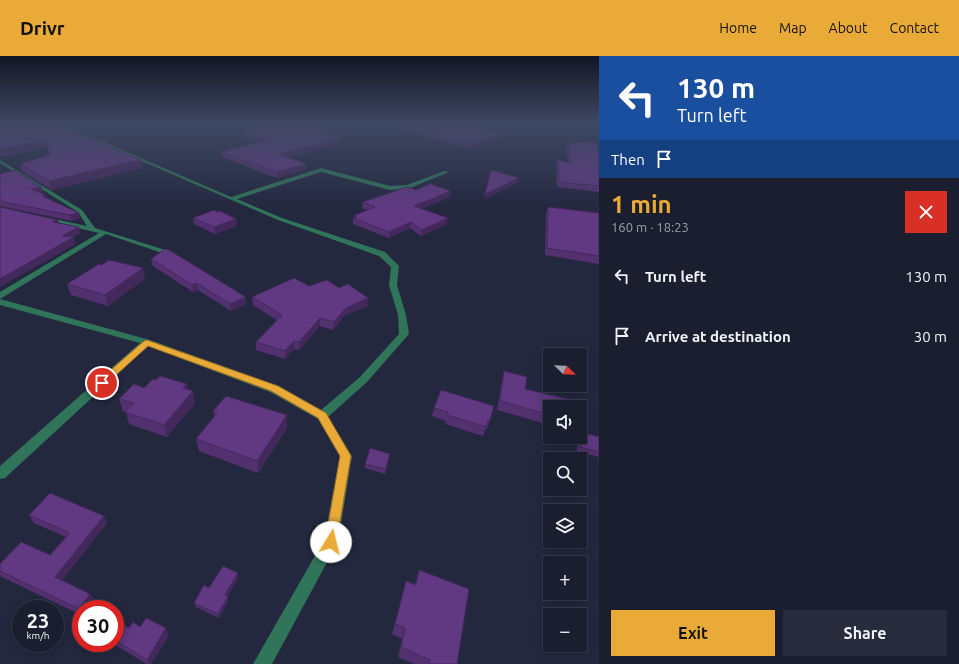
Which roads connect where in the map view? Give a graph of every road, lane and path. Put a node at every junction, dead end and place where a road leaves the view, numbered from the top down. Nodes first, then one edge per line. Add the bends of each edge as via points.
1 (123, 152) edge
2 (0, 161) edge
3 (446, 172) dead end
4 (230, 199) junction
5 (39, 218) edge
6 (93, 230) junction
7 (105, 232) junction
8 (171, 253) edge
9 (0, 296) edge
10 (0, 302) edge
11 (147, 342) junction
12 (322, 416) junction
13 (0, 474) edge
14 (262, 664) edge

1 - 4 street
2 - 6 street via 80,211
3 - 4 street via 408,187 390,188 322,170
4 - 12 street via 382,254 395,266 394,285 404,334 363,380
5 - 6 street
6 - 7 street
7 - 8 street
7 - 9 street
10 - 11 street
11 - 12 street via 274,389
11 - 13 street
12 - 14 street via 346,456 331,542

